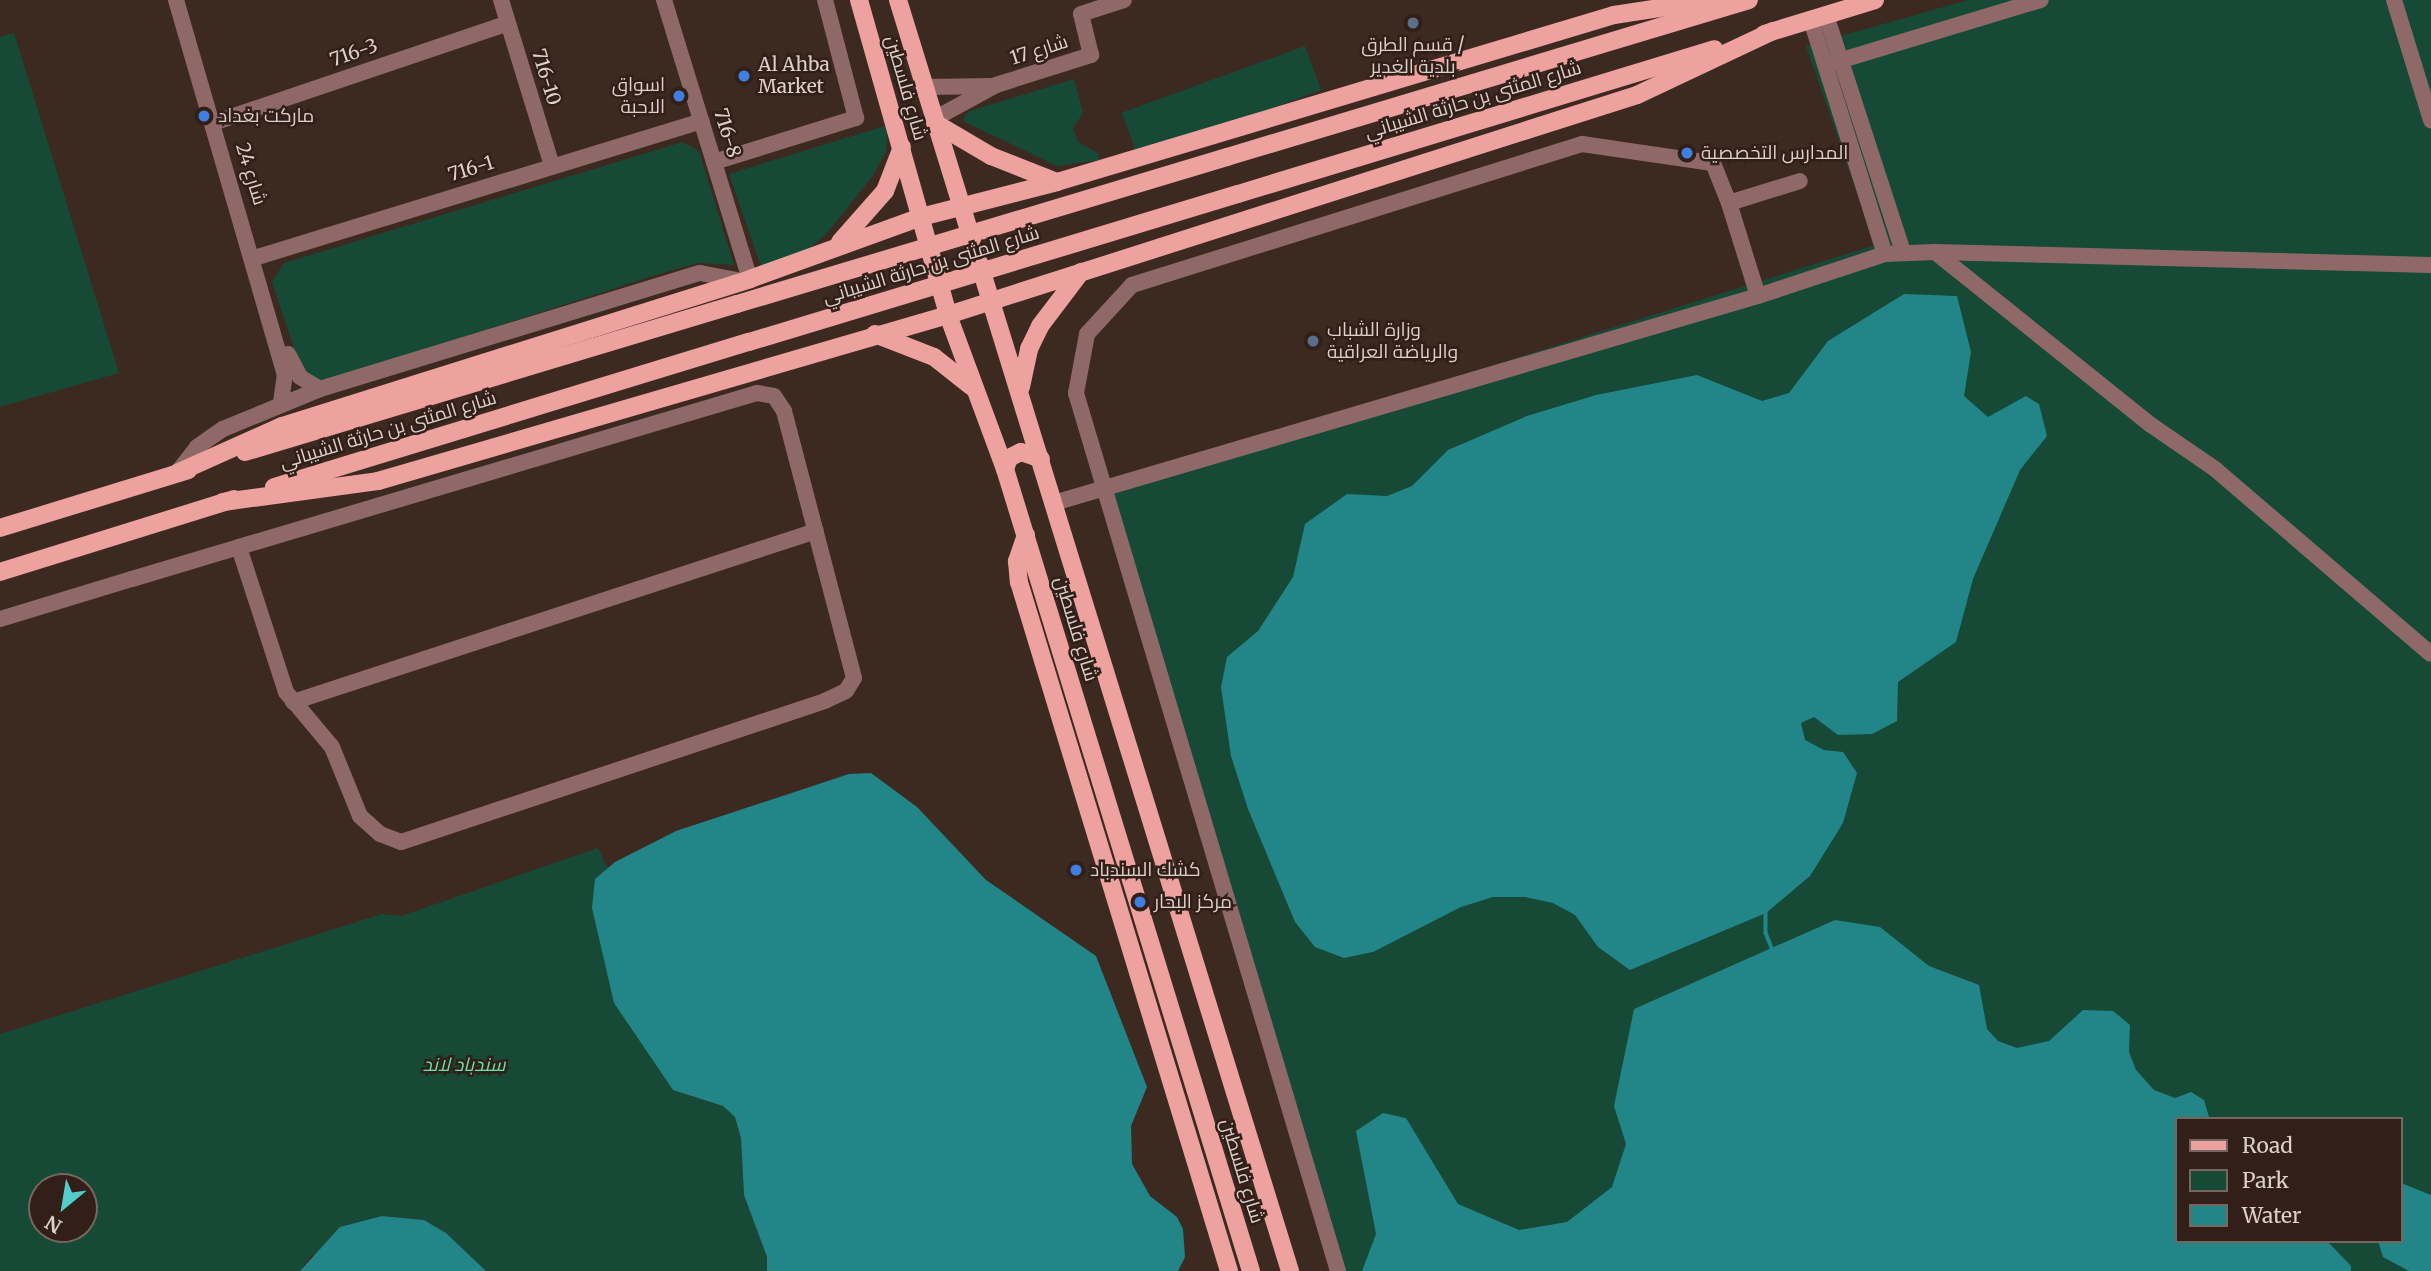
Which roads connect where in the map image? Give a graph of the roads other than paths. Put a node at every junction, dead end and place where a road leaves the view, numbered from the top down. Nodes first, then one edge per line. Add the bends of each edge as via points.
1 (176, 0) edge
2 (501, 0) edge
3 (664, 0) edge
4 (825, 0) edge
5 (859, 0) edge
6 (898, 0) edge
7 (1124, 0) edge
8 (1711, 0) edge
9 (1749, 0) edge
10 (1875, 0) edge
11 (2041, 0) edge
12 (2394, 0) edge
13 (1078, 7) edge
14 (1819, 17) junction
15 (508, 23) junction
16 (1773, 31) junction
17 (1833, 63) junction
18 (996, 85) junction
19 (924, 87) junction
20 (2431, 120) edge
21 (701, 121) junction
22 (935, 121) junction
23 (213, 123) junction
24 (902, 147) junction
25 (714, 162) junction
26 (552, 166) junction
27 (1800, 181) dead end
28 (1056, 182) junction
29 (1729, 203) junction
30 (961, 205) junction
31 (921, 217) junction
32 (835, 246) junction
33 (1903, 252) junction
34 (1935, 253) junction
35 (1885, 254) junction
36 (254, 258) junction
37 (2431, 265) edge
38 (1082, 270) junction
39 (261, 280) junction
40 (746, 280) junction
41 (1758, 296) junction
42 (991, 301) junction
43 (948, 316) junction
44 (875, 334) junction
45 (320, 389) junction
46 (1021, 394) junction
47 (281, 403) junction
48 (982, 403) junction
49 (1041, 460) junction
50 (1005, 469) junction
51 (177, 473) junction
52 (1106, 484) junction
53 (223, 502) junction
54 (1054, 503) junction
55 (0, 528) edge
56 (816, 531) junction
57 (1026, 535) junction
58 (239, 547) junction
59 (0, 572) edge
60 (0, 619) edge
61 (2431, 654) edge
62 (293, 702) junction
63 (1104, 862) junction
64 (1135, 890) junction
65 (1229, 1271) edge
66 (1251, 1271) edge
67 (1290, 1271) edge
68 (1338, 1271) edge

1 - 23 street, شارع 24
2 - 15 street, 716-10
3 - 21 street, 716-8
4 - 25 street via 856,118
5 - 24 main road, شارع فلسطين
6 - 19 main road, شارع فلسطين
7 - 13 street, شارع 17
8 - 28 main road via 1614,15
9 - 51 main road, شارع المثنى بن حارثة الشيباني, bridge
10 - 14 main road, شارع المثنى بن حارثة الشيباني
11 - 17 street
12 - 20 street
13 - 18 street, شارع 17 via 1091,55
14 - 16 main road, شارع المثنى بن حارثة الشيباني
14 - 17 street
15 - 23 street, 716-3
15 - 26 street, 716-10
16 - 38 main road via 1637,95
16 - 53 main road, شارع المثنى بن حارثة الشيباني, bridge
17 - 33 street
17 - 35 street
18 - 19 street, شارع 17
18 - 22 street, شارع 17
19 - 22 main road, شارع فلسطين
21 - 25 street, 716-8
21 - 26 street, 716-1
22 - 28 main road via 991,156
22 - 30 main road, شارع فلسطين
23 - 36 street, شارع 24
24 - 31 main road, شارع فلسطين
24 - 32 main road via 875,205
25 - 40 street, 716-8
26 - 36 street, 716-1
27 - 29 street
28 - 30 main road
29 - 41 street
29 - 52 street via 1713,163 1582,144 1132,285 1087,334 1076,393
30 - 31 main road
30 - 42 main road, شارع فلسطين
31 - 32 main road
31 - 43 main road, شارع فلسطين
32 - 40 main road
33 - 34 street
33 - 35 street
34 - 37 street
34 - 61 street via 2151,425 2215,469
35 - 41 street
36 - 39 street, شارع 24
38 - 42 main road
38 - 46 main road via 1040,326 1026,360
39 - 45 street, شارع 24 via 295,371
39 - 47 street, شارع 24 via 262,301 285,374
40 - 45 street via 700,273
40 - 51 main road via 282,426
41 - 52 street
42 - 43 main road
42 - 46 main road, شارع فلسطين
43 - 44 main road
43 - 48 main road, شارع فلسطين
44 - 48 main road via 954,369
44 - 53 main road via 378,481
45 - 47 street
46 - 49 main road, شارع فلسطين
47 - 51 street via 210,437
48 - 50 main road, شارع فلسطين
49 - 50 main road via 1021,452 1009,458
49 - 54 main road, شارع فلسطين
50 - 57 main road, شارع فلسطين
51 - 55 main road, شارع المثنى بن حارثة الشيباني
52 - 54 street
52 - 68 street
53 - 59 main road, شارع المثنى بن حارثة الشيباني
54 - 67 main road, شارع فلسطين
56 - 58 street via 784,411 774,396 757,393
56 - 62 street
56 - 62 street via 854,678 846,691 401,842 380,834 360,816 332,747
57 - 63 main road via 1017,561 1018,582
57 - 64 main road, شارع فلسطين
58 - 60 street
58 - 62 street
63 - 64 main road
63 - 65 main road
64 - 66 main road, شارع فلسطين

